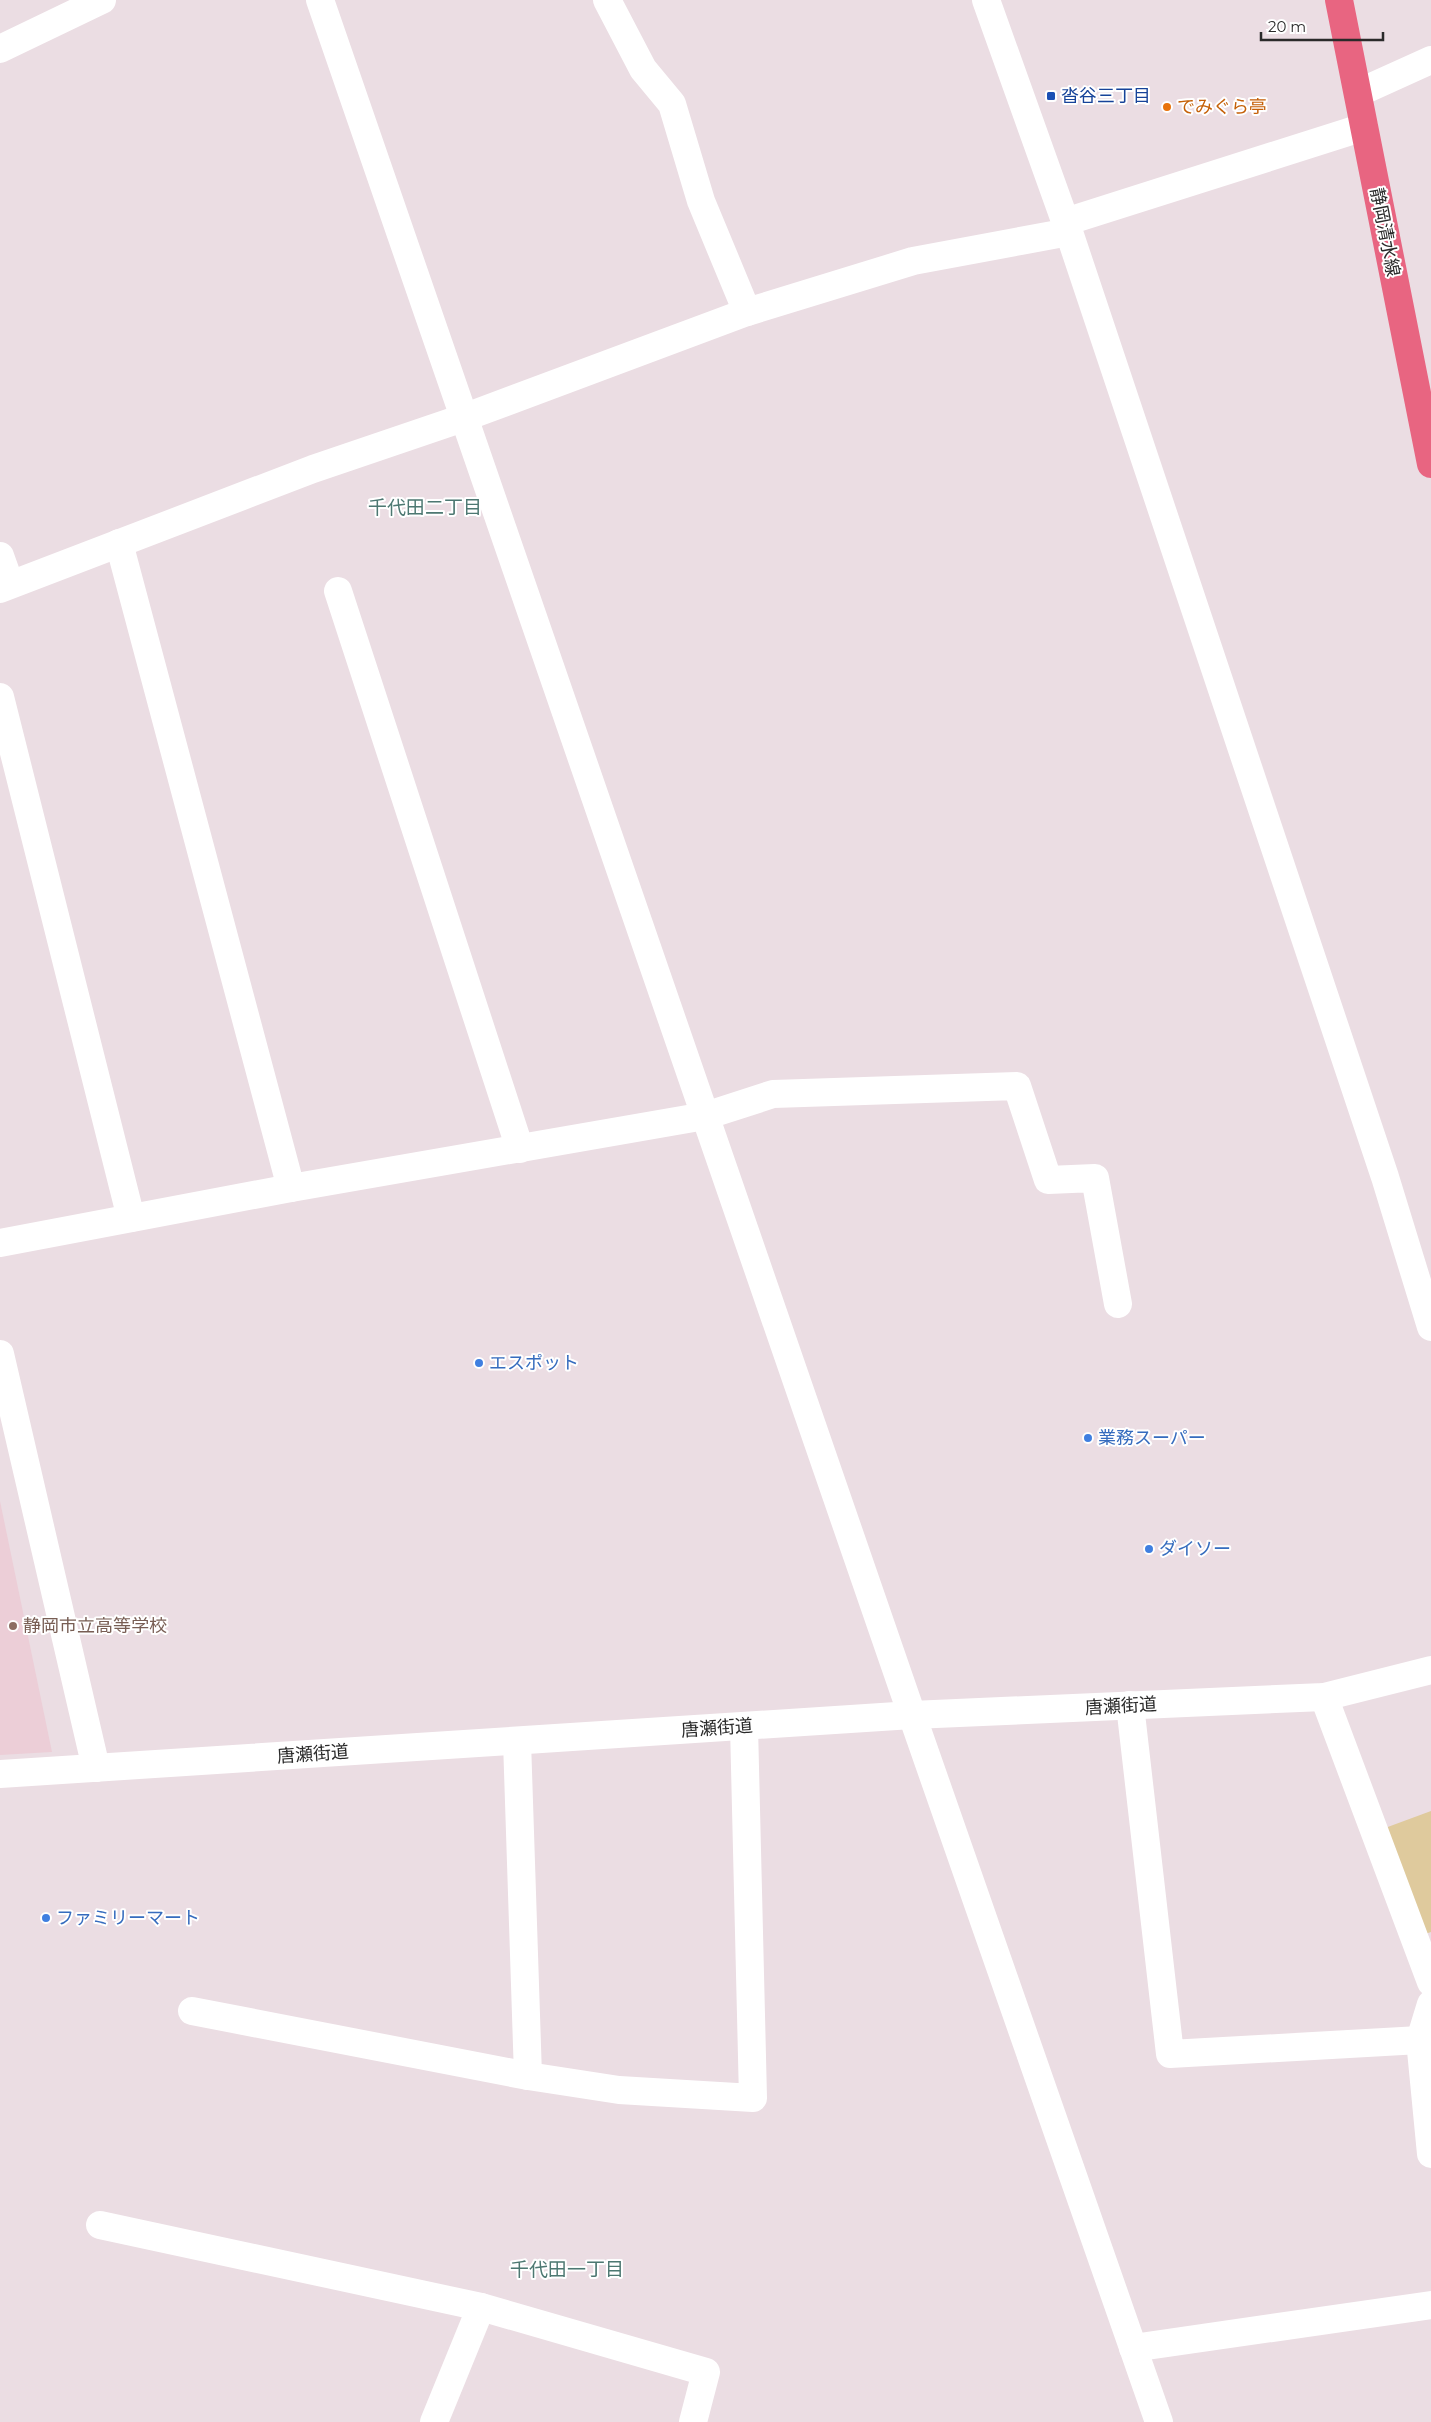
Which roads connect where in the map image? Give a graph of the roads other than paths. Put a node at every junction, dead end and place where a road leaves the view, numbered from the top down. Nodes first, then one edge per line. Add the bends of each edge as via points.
1 (102, 0) edge
2 (320, 0) edge
3 (607, 0) edge
4 (986, 0) edge
5 (1339, 0) edge
6 (0, 49) edge
7 (1431, 60) edge
8 (1358, 93) junction
9 (1364, 127) junction
10 (1067, 227) junction
11 (747, 312) junction
12 (463, 418) junction
13 (1431, 464) edge
14 (118, 543) junction
15 (0, 556) edge
16 (5, 587) edge
17 (338, 591) dead end
18 (0, 697) edge
19 (705, 1116) junction
20 (520, 1149) junction
21 (291, 1188) junction
22 (131, 1218) junction
23 (0, 1244) edge
24 (1118, 1304) dead end
25 (1431, 1327) edge
26 (0, 1354) edge
27 (1431, 1670) edge
28 (1324, 1697) junction
29 (1130, 1706) junction
30 (912, 1715) junction
31 (744, 1726) junction
32 (517, 1741) junction
33 (96, 1768) junction
34 (0, 1774) edge
35 (1431, 1982) edge
36 (1431, 2004) edge
37 (192, 2011) dead end
38 (1420, 2040) junction
39 (528, 2076) junction
40 (1431, 2154) edge
41 (100, 2224) dead end
42 (1431, 2305) edge
43 (481, 2307) junction
44 (1134, 2348) junction
45 (434, 2422) edge
46 (693, 2422) edge
47 (1159, 2422) edge

1 - 6 street
2 - 12 street
3 - 11 street via 644,68 672,104 701,201
4 - 10 street
5 - 8 main road, 静岡清水線
7 - 8 street
8 - 9 main road, 静岡清水線
9 - 10 street
9 - 13 main road, 静岡清水線
10 - 11 street via 913,261
10 - 25 street via 1382,1168
11 - 12 street
12 - 14 street via 313,469
12 - 19 street
14 - 16 street
14 - 21 street
15 - 16 street
17 - 20 street
18 - 22 street
19 - 20 street
19 - 24 street via 773,1094 1017,1086 1048,1180 1095,1178
19 - 30 street
20 - 21 street
21 - 22 street
22 - 23 street
26 - 33 street
27 - 28 street, 唐瀬街道
28 - 29 street, 唐瀬街道
28 - 35 street
29 - 30 street, 唐瀬街道
29 - 38 street via 1170,2054
30 - 31 street, 唐瀬街道
30 - 44 street
31 - 32 street, 唐瀬街道
31 - 39 street via 753,2098 619,2090
32 - 33 street, 唐瀬街道
32 - 39 street
33 - 34 street, 唐瀬街道
36 - 38 street
37 - 39 street
38 - 40 street
41 - 43 street
42 - 44 street
43 - 45 street
43 - 46 street via 706,2372
44 - 47 street

